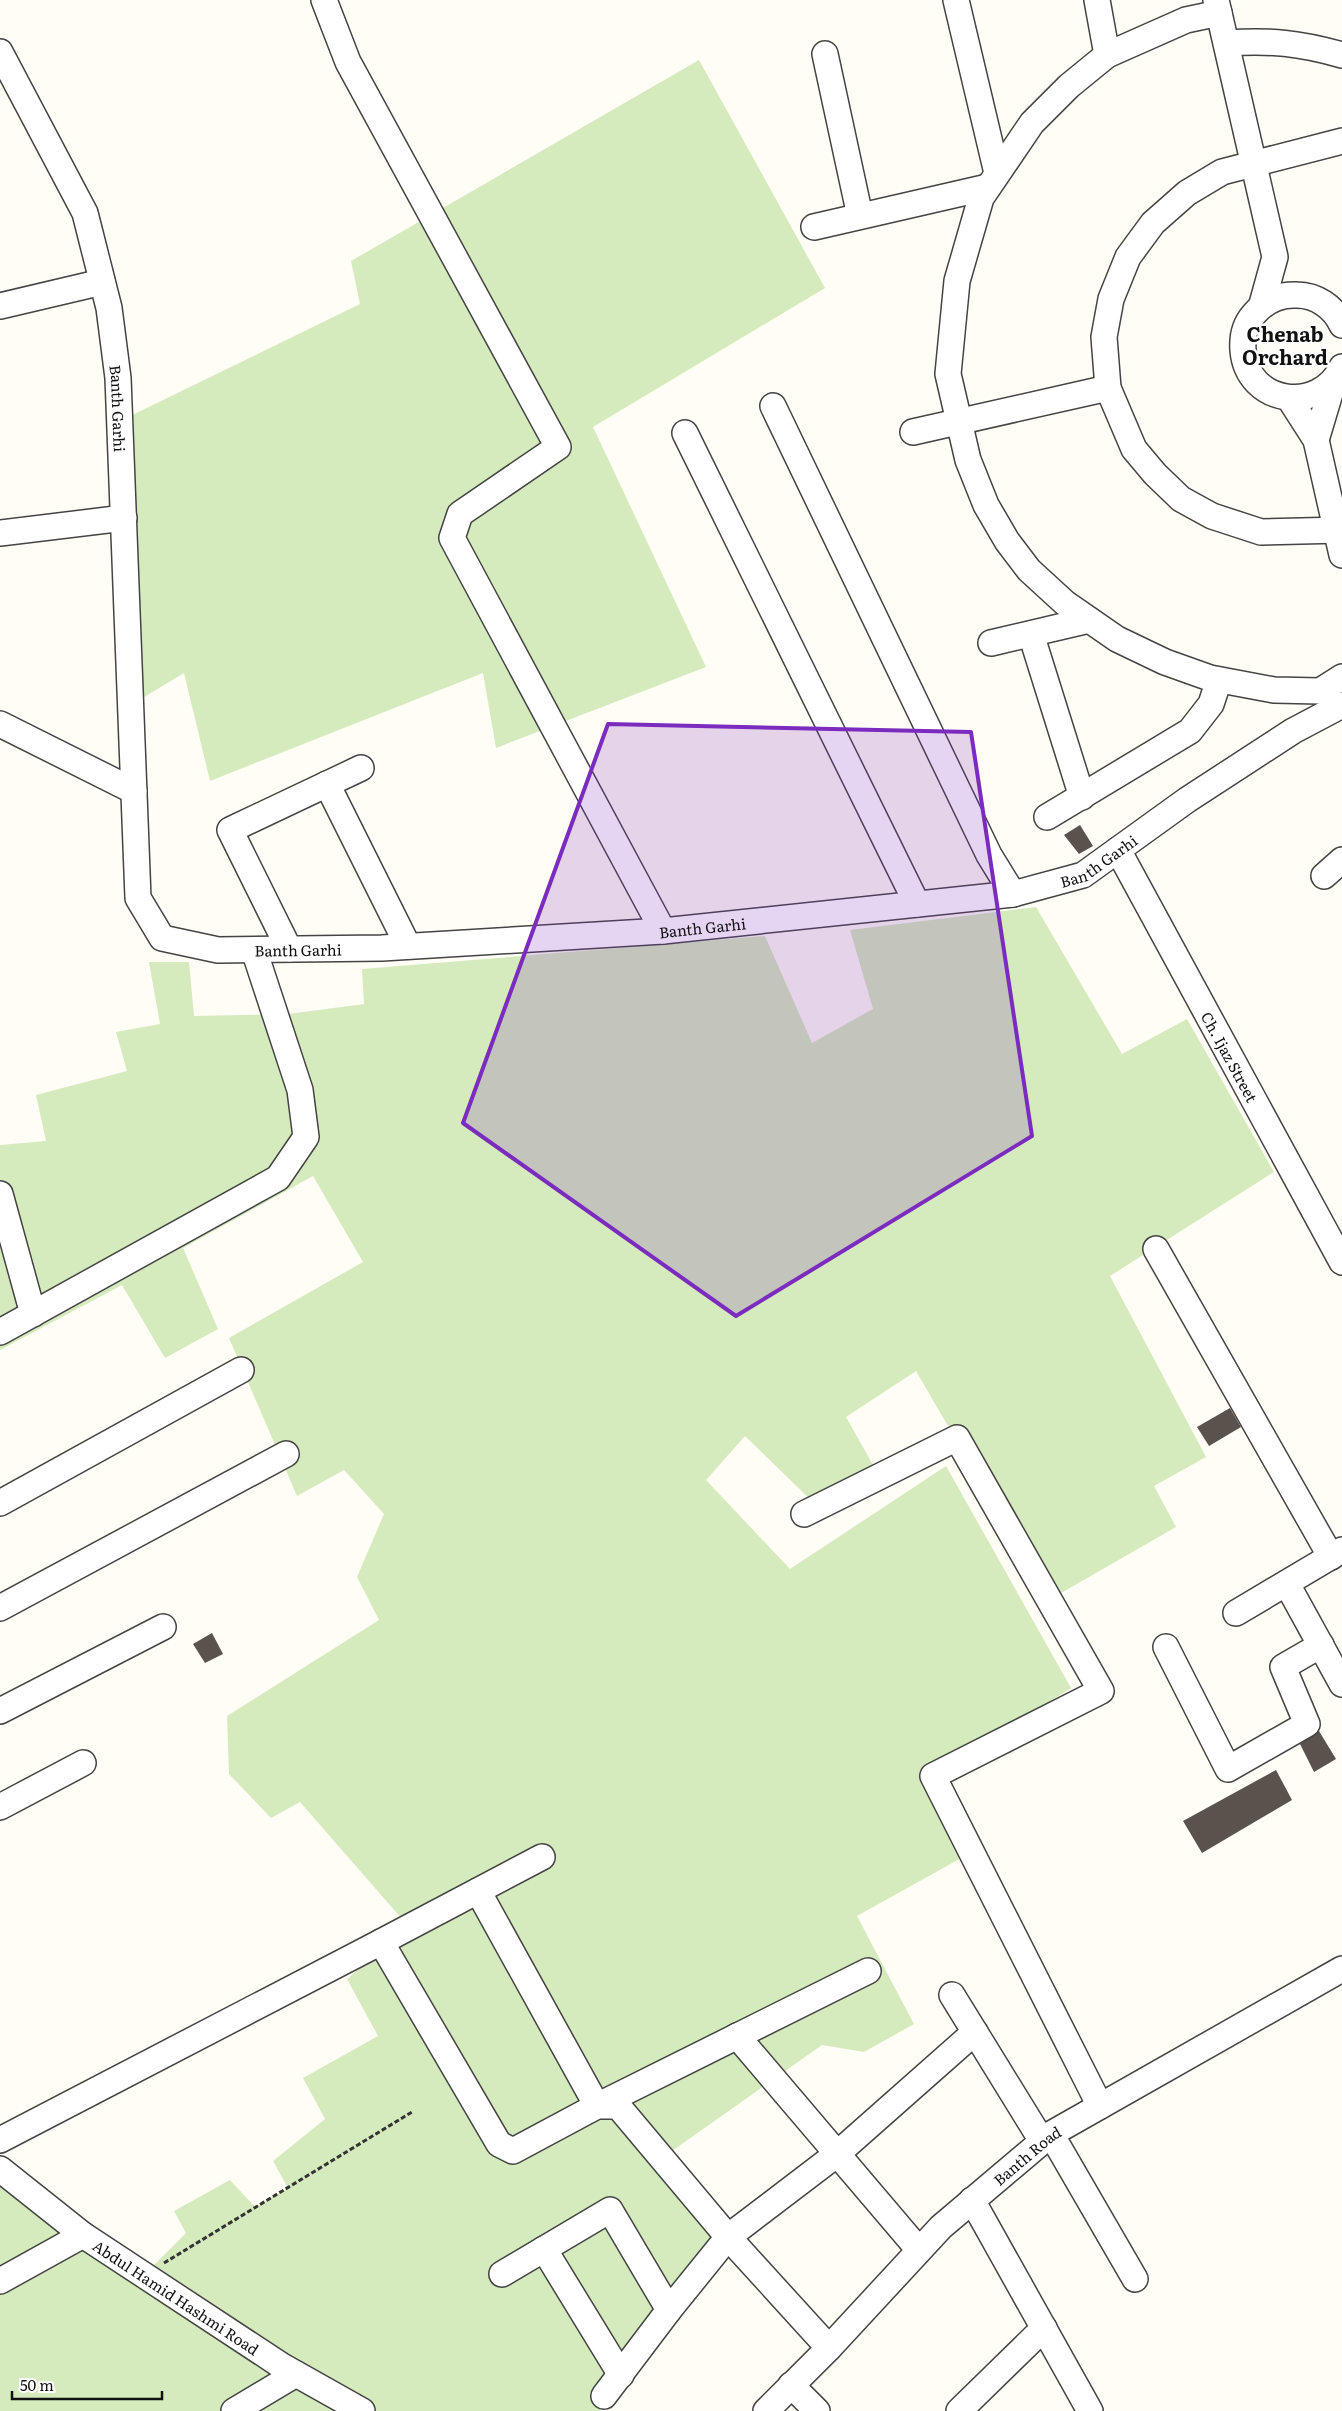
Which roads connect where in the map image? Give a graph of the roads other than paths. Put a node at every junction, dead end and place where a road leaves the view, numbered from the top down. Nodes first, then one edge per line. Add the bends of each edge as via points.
1 (324, 0) edge
2 (956, 0) edge
3 (1097, 0) edge
4 (1218, 6) edge
5 (1227, 43) junction
6 (0, 52) edge
7 (826, 54) dead end
8 (1342, 55) edge
9 (1108, 56) junction
10 (1342, 141) edge
11 (1253, 163) junction
12 (993, 180) junction
13 (860, 216) junction
14 (814, 227) dead end
15 (1275, 257) junction
16 (102, 282) junction
17 (1307, 295) junction
18 (1262, 304) junction
19 (0, 306) edge
20 (1341, 320) edge
21 (1338, 373) edge
22 (1108, 388) junction
23 (1289, 398) junction
24 (773, 406) dead end
25 (959, 420) junction
26 (913, 432) dead end
27 (685, 433) dead end
28 (1316, 440) junction
29 (124, 518) junction
30 (0, 533) edge
31 (1340, 538) edge
32 (1089, 620) junction
33 (1031, 634) junction
34 (991, 644) dead end
35 (1342, 676) edge
36 (1219, 680) junction
37 (1342, 705) edge
38 (0, 724) edge
39 (361, 768) dead end
40 (327, 784) junction
41 (134, 790) junction
42 (1082, 796) junction
43 (1047, 817) dead end
44 (1118, 850) junction
45 (1342, 860) edge
46 (1324, 876) dead end
47 (1013, 894) junction
48 (917, 904) junction
49 (663, 931) junction
50 (408, 946) junction
51 (289, 949) junction
52 (254, 950) junction
53 (0, 1194) edge
54 (1156, 1249) dead end
55 (1342, 1262) edge
56 (33, 1314) junction
57 (0, 1332) edge
58 (240, 1370) dead end
59 (286, 1454) dead end
60 (0, 1503) edge
61 (804, 1514) dead end
62 (1337, 1554) edge
63 (1287, 1584) junction
64 (0, 1608) edge
65 (1236, 1613) dead end
66 (162, 1627) dead end
67 (1321, 1645) junction
68 (1166, 1647) dead end
69 (1342, 1684) edge
70 (0, 1711) edge
71 (83, 1763) dead end
72 (0, 1807) edge
73 (542, 1857) dead end
74 (478, 1891) junction
75 (381, 1942) junction
76 (1342, 1970) edge
77 (868, 1971) dead end
78 (952, 1995) dead end
79 (975, 2032) junction
80 (737, 2036) junction
81 (597, 2106) junction
82 (1100, 2106) junction
83 (1046, 2137) junction
84 (0, 2140) edge
85 (837, 2154) junction
86 (0, 2169) edge
87 (972, 2200) junction
88 (83, 2235) junction
89 (728, 2237) junction
90 (544, 2249) junction
91 (919, 2250) junction
92 (502, 2274) dead end
93 (1135, 2278) dead end
94 (0, 2281) edge
95 (669, 2310) junction
96 (1044, 2328) junction
97 (829, 2348) junction
98 (296, 2374) junction
99 (621, 2375) junction
100 (791, 2385) junction
101 (604, 2396) dead end
102 (234, 2411) edge
103 (362, 2411) edge
104 (766, 2411) edge
105 (817, 2411) edge
106 (958, 2411) edge
107 (1090, 2411) edge

1 - 49 street via 348,62 558,447 460,514 452,538
2 - 12 street
3 - 9 street
4 - 5 street
4 - 9 street
5 - 8 street via 1296,43
5 - 11 street
6 - 16 street, Banth Garhi via 85,213
7 - 13 street
9 - 12 street via 1069,86 1032,123
10 - 11 street
11 - 15 street
11 - 22 street via 1222,172 1187,193 1153,223 1128,257 1110,299 1104,337
12 - 13 street
12 - 25 street via 981,198 954,300 948,374
13 - 14 street
15 - 17 street
15 - 18 street
16 - 19 street
16 - 29 street, Banth Garhi via 109,308 118,378
17 - 18 street via 1284,294
17 - 20 street via 1325,303
18 - 23 street via 1248,320 1242,340 1244,360 1253,379 1269,392
21 - 23 street via 1321,391
21 - 28 street
22 - 25 street
22 - 31 street via 1134,449 1181,499 1212,516 1261,532
23 - 28 street
24 - 47 street via 989,855
25 - 26 street
25 - 32 street via 968,460 982,496 1007,541 1030,570 1065,603
27 - 48 street
28 - 31 street
29 - 30 street
29 - 41 street, Banth Garhi
32 - 33 street
32 - 36 street via 1117,639 1165,662
33 - 34 street
33 - 42 street
35 - 36 street via 1320,691 1274,690
36 - 42 street via 1211,704 1190,731
37 - 44 street, Banth Garhi via 1286,736 1187,800
38 - 41 street
39 - 40 street
40 - 50 street
40 - 51 street via 230,830
41 - 52 street, Banth Garhi via 138,898 162,938 218,950
42 - 43 street
44 - 47 street, Banth Garhi via 1083,875
44 - 55 street, Ch. Ijaz Street
45 - 46 street
47 - 48 street, Banth Garhi
48 - 49 street, Banth Garhi
49 - 50 street, Banth Garhi
50 - 51 street, Banth Garhi
51 - 52 street, Banth Garhi
52 - 56 street via 300,1090 306,1137 278,1178
53 - 56 street
54 - 62 street
56 - 57 street
58 - 60 street
59 - 64 street
61 - 82 street via 957,1438 1100,1691 934,1776
62 - 63 street
63 - 65 street
63 - 67 street
66 - 70 street
67 - 68 street via 1283,1667 1307,1724 1228,1770
67 - 69 street
71 - 72 street
73 - 74 street
74 - 75 street
74 - 81 street
75 - 81 street via 498,2144 512,2151
75 - 84 street
76 - 82 street, Banth Road
77 - 80 street
78 - 79 street
79 - 83 street
79 - 85 street
80 - 81 street
80 - 85 street
81 - 89 street via 618,2106
82 - 83 street, Banth Road
83 - 87 street, Banth Road
83 - 93 street
85 - 89 street
85 - 91 street
86 - 88 street, Abdul Hamid Hashmi Road
87 - 91 street, Banth Road
87 - 96 street
88 - 94 street
88 - 98 street, Abdul Hamid Hashmi Road
89 - 95 street
89 - 97 street
90 - 92 street
90 - 95 street via 610,2210
90 - 99 street
91 - 97 street, Banth Road
95 - 99 street
96 - 106 street
96 - 107 street
97 - 100 street, Banth Road
98 - 102 street
98 - 103 street, Abdul Hamid Hashmi Road
99 - 101 street
100 - 104 street, Banth Road
100 - 105 street

